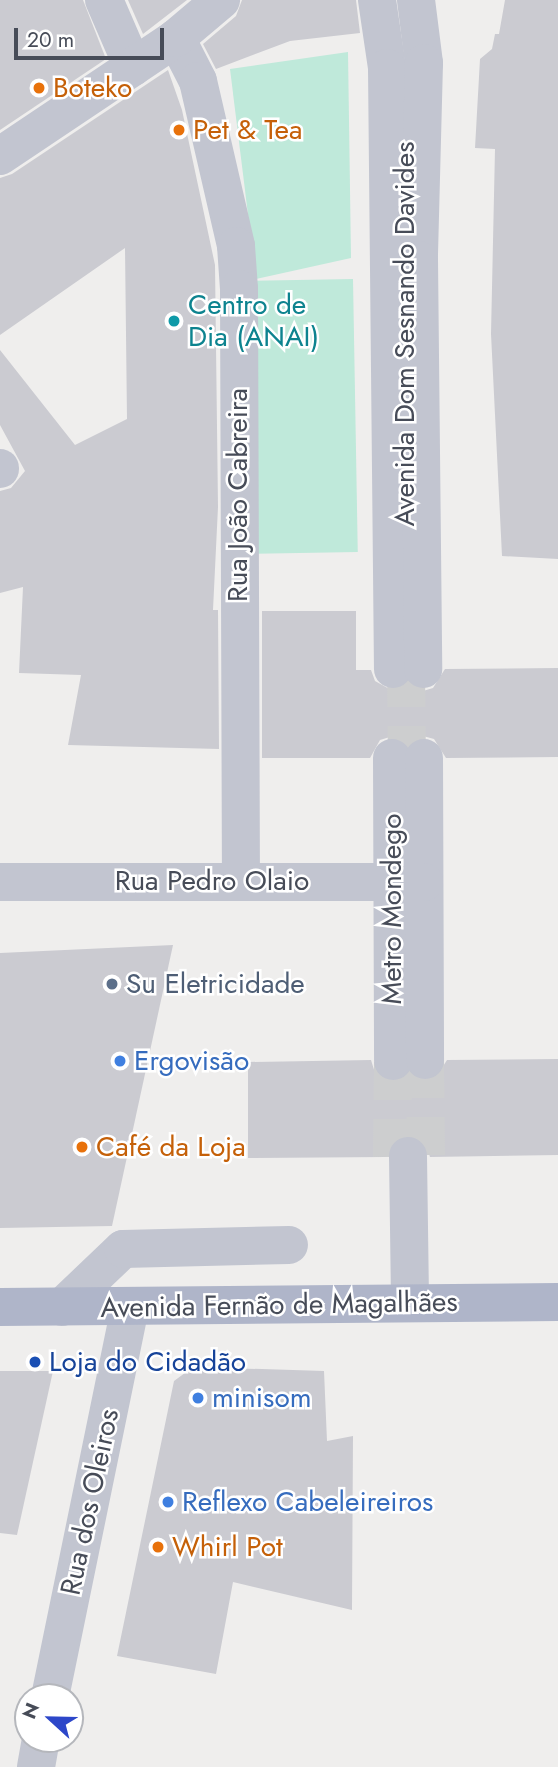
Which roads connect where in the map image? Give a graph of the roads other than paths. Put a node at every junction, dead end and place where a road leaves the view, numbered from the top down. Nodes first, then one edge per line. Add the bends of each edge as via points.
1 (104, 0) edge
2 (221, 0) edge
3 (377, 0) edge
4 (396, 0) edge
5 (416, 0) edge
6 (176, 38) junction
7 (133, 67) junction
8 (0, 156) edge
9 (407, 669) junction
10 (408, 758) tunnel mouth
11 (241, 879) junction
12 (0, 882) edge
13 (408, 882) junction
14 (409, 1060) tunnel mouth
15 (409, 1157) tunnel mouth
16 (289, 1245) dead end
17 (558, 1302) edge
18 (410, 1303) junction
19 (130, 1306) junction
20 (0, 1307) edge
21 (62, 1307) junction
22 (53, 1683) edge

1 - 7 street
2 - 6 street
3 - 9 street via 387,68
4 - 9 street, Avenida Dom Sesnando Davides via 405,66
5 - 9 street via 424,64
6 - 7 street
6 - 11 street, Rua João Cabreira via 198,81 236,247
7 - 8 street
10 - 13 street, Metro Mondego
11 - 12 street, Rua Pedro Olaio
11 - 13 street, Rua Pedro Olaio
13 - 14 street, Metro Mondego
15 - 18 street
16 - 21 street via 123,1249
17 - 18 main road, Avenida Fernão de Magalhães
18 - 19 main road, Avenida Fernão de Magalhães
19 - 21 main road, Avenida Fernão de Magalhães
19 - 22 street, Rua dos Oleiros
20 - 21 main road, Avenida Fernão de Magalhães

